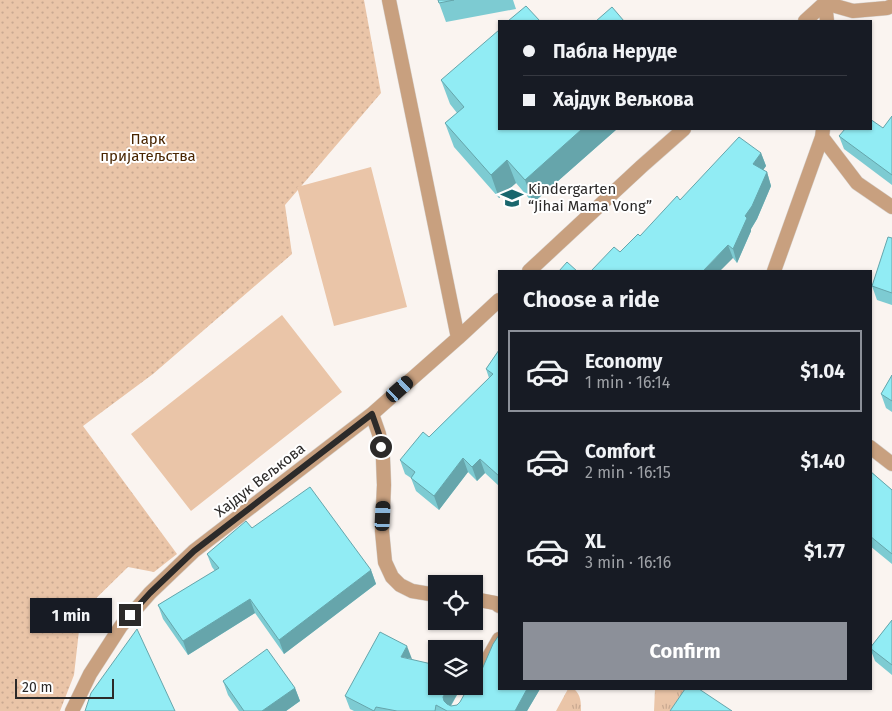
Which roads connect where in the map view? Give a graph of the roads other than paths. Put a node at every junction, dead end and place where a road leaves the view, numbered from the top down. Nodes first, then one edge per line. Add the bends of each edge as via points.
1 (389, 0) edge
2 (827, 2) edge
3 (892, 6) edge
4 (806, 20) edge
5 (827, 20) edge
6 (683, 130) edge
7 (822, 133) edge
8 (892, 207) edge
9 (530, 270) edge
10 (774, 270) edge
11 (498, 301) edge
12 (458, 338) junction
13 (372, 414) junction
14 (872, 449) edge
15 (892, 464) edge
16 (428, 593) edge
17 (483, 601) edge
18 (498, 605) edge
19 (498, 642) edge
20 (483, 667) edge
21 (72, 711) edge

1 - 12 street
2 - 3 street via 853,11
2 - 4 street
2 - 5 street
6 - 9 street
7 - 8 street via 856,183
7 - 10 street
11 - 12 street, Хајдук Вељкова
12 - 13 street, Хајдук Вељкова
13 - 16 street via 383,460 385,562 400,585
13 - 21 street, Хајдук Вељкова via 194,551 150,593 121,626 90,674
14 - 15 street
17 - 18 street
19 - 20 street

